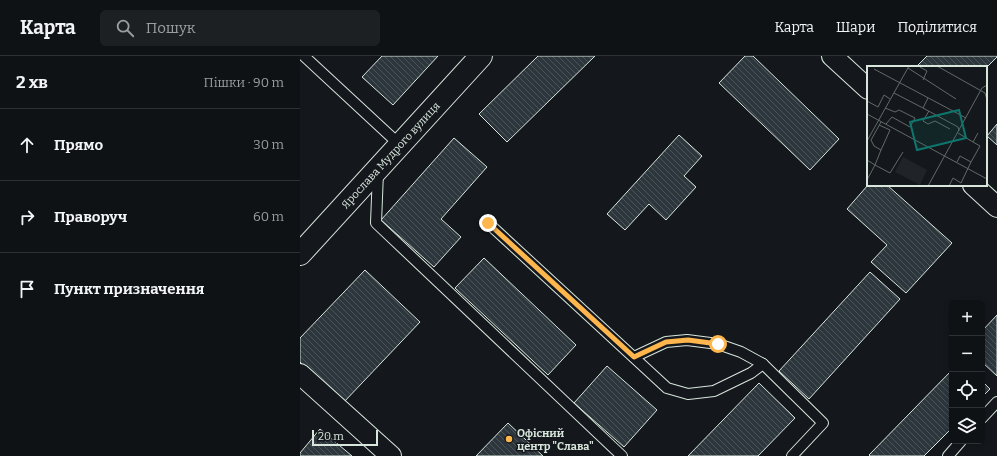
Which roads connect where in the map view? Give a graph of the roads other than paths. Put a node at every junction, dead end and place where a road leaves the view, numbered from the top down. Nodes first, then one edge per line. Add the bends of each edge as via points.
1 (304, 56) edge
2 (482, 56) edge
3 (832, 56) edge
4 (867, 88) edge
5 (400, 145) junction
6 (378, 169) junction
7 (974, 186) edge
8 (997, 207) edge
9 (488, 223) dead end
10 (300, 254) edge
11 (634, 357) junction
12 (763, 364) junction
13 (300, 374) edge
14 (997, 402) edge
15 (985, 415) edge
16 (958, 444) edge
17 (391, 456) edge
18 (622, 456) edge
19 (792, 456) edge
20 (948, 456) edge

1 - 5 lane
2 - 5 street, Ярослава Мудрого вулиця
3 - 4 street
5 - 6 street, Ярослава Мудрого вулиця
6 - 10 street, Ярослава Мудрого вулиця
6 - 18 lane via 376,223
7 - 8 street
9 - 11 lane
11 - 12 lane via 666,342 688,340 718,344 741,352
11 - 12 lane via 666,388 688,394 714,391 741,379
12 - 19 lane via 823,423
13 - 17 street
14 - 15 lane
16 - 20 lane

